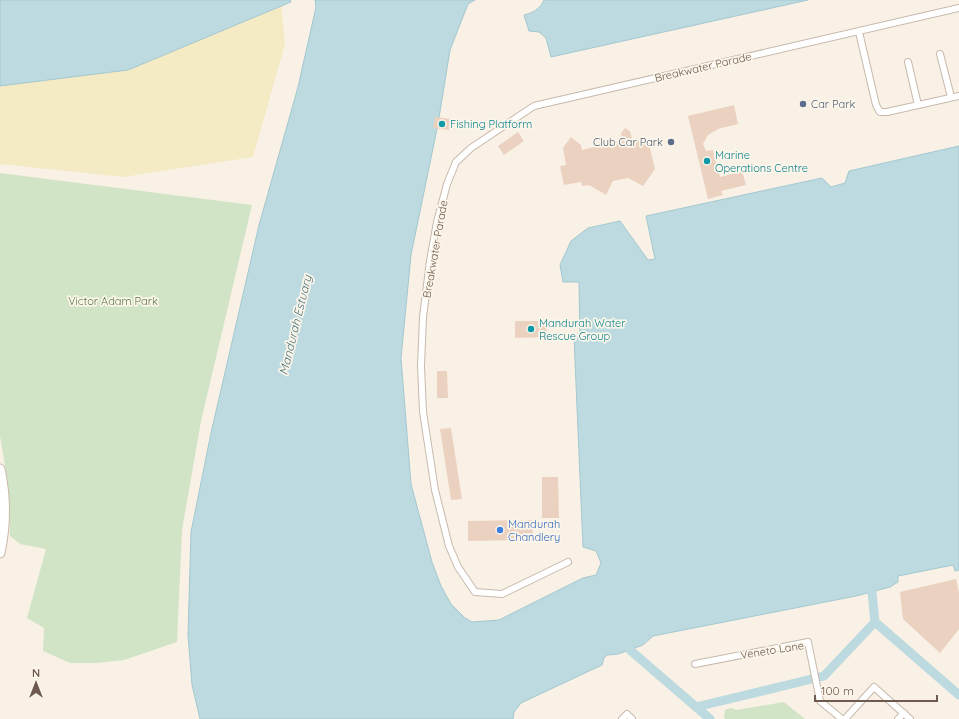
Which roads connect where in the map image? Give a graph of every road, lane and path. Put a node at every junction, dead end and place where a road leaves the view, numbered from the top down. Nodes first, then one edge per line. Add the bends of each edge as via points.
1 (959, 8) edge
2 (859, 32) junction
3 (940, 54) dead end
4 (908, 62) dead end
5 (959, 96) edge
6 (951, 97) junction
7 (918, 105) junction
8 (0, 469) edge
9 (0, 553) edge
10 (568, 562) dead end
11 (695, 664) dead end
12 (904, 713) junction
13 (622, 719) edge
14 (632, 719) edge
15 (842, 719) edge
16 (845, 719) edge
17 (898, 719) edge
18 (910, 719) edge

1 - 2 street, Breakwater Parade
2 - 7 street via 876,105 880,112
2 - 10 street, Breakwater Parade via 534,106 471,148 456,162 437,222 430,261 423,317 421,366 423,412 435,490 449,546 458,567 475,592 502,594
3 - 6 street
4 - 7 street
5 - 6 street
6 - 7 street
8 - 9 street via 5,508
11 - 15 street, Veneto Lane via 808,642 820,701
12 - 16 street via 874,687
12 - 17 street
12 - 18 street
13 - 14 street via 627,714

